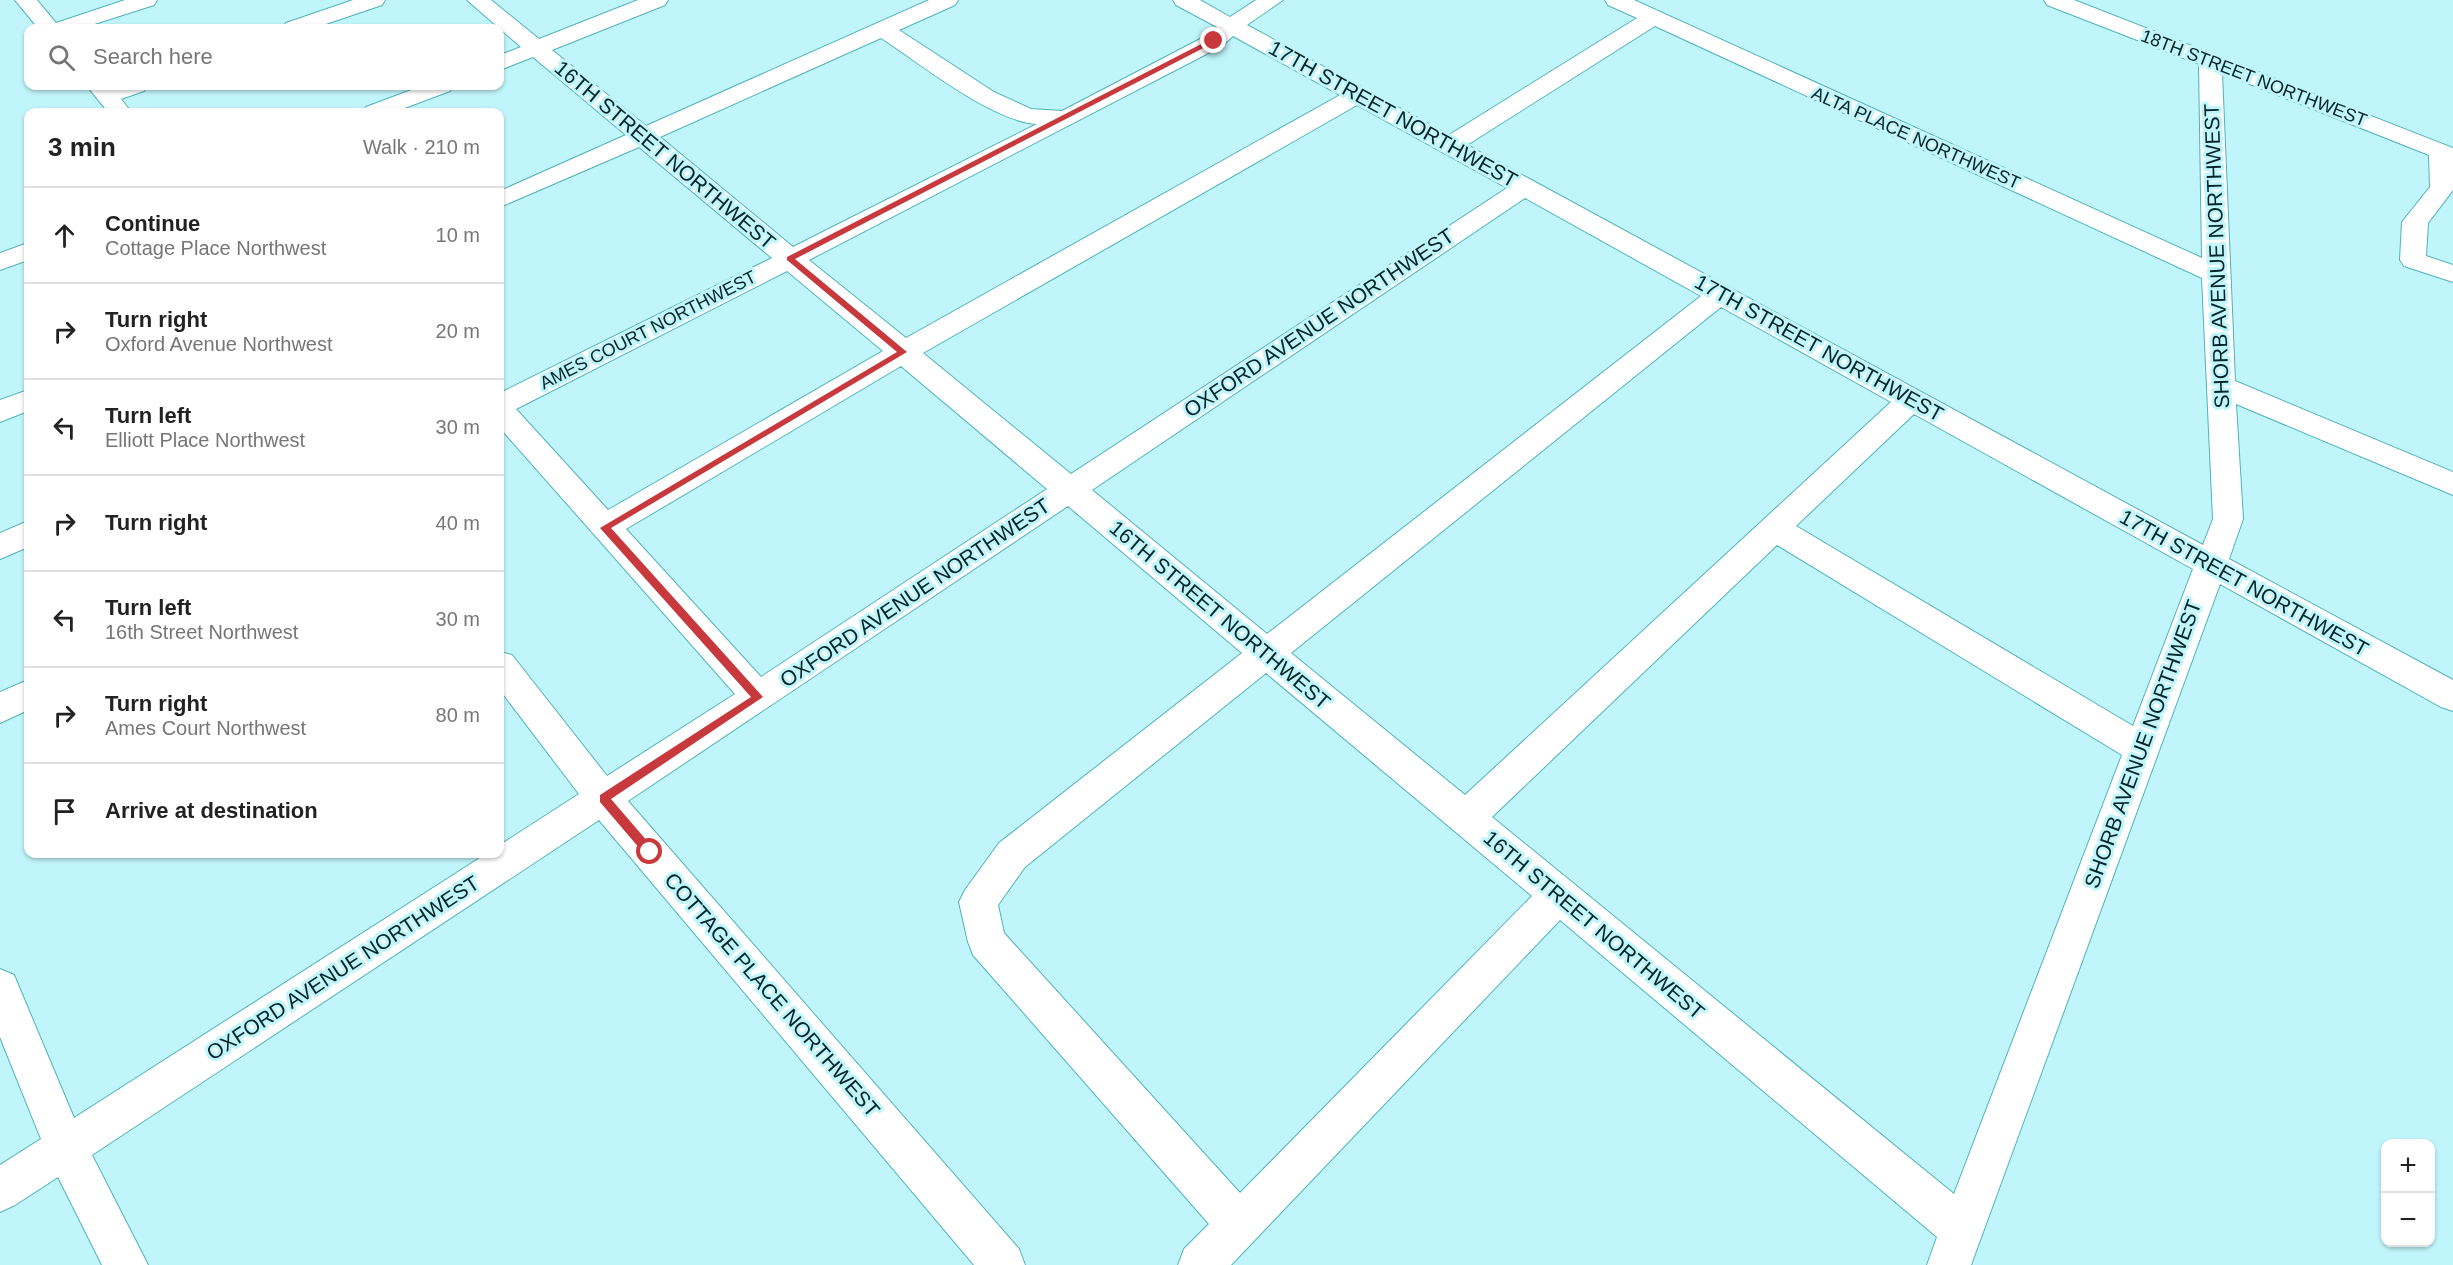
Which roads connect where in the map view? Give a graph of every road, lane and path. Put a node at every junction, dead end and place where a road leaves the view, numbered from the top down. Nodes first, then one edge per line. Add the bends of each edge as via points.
1 (26, 0) edge
2 (146, 0) edge
3 (374, 0) edge
4 (478, 0) edge
5 (657, 0) edge
6 (947, 0) edge
7 (1184, 0) edge
8 (1272, 0) edge
9 (1616, 0) edge
10 (2055, 0) edge
11 (1654, 17) junction
12 (46, 24) edge
13 (74, 24) edge
14 (305, 24) edge
15 (1233, 27) junction
16 (883, 29) junction
17 (536, 48) junction
18 (504, 61) edge
19 (2210, 61) junction
20 (127, 90) edge
21 (432, 90) edge
22 (1357, 94) junction
23 (108, 98) edge
24 (384, 108) edge
25 (1066, 118) junction
26 (643, 136) junction
27 (1449, 146) junction
28 (2447, 153) edge
29 (1525, 187) junction
30 (504, 198) edge
31 (2442, 207) edge
32 (24, 253) edge
33 (789, 258) junction
34 (0, 262) edge
35 (2215, 274) junction
36 (2453, 274) edge
37 (1720, 294) junction
38 (903, 352) junction
39 (2221, 386) junction
40 (1912, 399) junction
41 (24, 402) edge
42 (504, 403) edge
43 (0, 412) edge
44 (504, 415) edge
45 (2453, 484) edge
46 (1070, 490) junction
47 (604, 528) junction
48 (1774, 528) junction
49 (24, 535) edge
50 (0, 547) edge
51 (2210, 564) junction
52 (1266, 652) junction
53 (504, 670) edge
54 (24, 696) edge
55 (758, 697) junction
56 (2453, 697) edge
57 (0, 709) edge
58 (2141, 748) junction
59 (604, 798) junction
60 (1466, 818) junction
61 (1559, 895) junction
62 (0, 988) edge
63 (65, 1147) junction
64 (0, 1190) edge
65 (1239, 1224) junction
66 (1962, 1229) junction
67 (126, 1265) edge
68 (1003, 1265) edge
69 (1200, 1265) edge
70 (1949, 1265) edge

1 - 12 street
2 - 13 street
3 - 14 street
4 - 17 street, 16TH STREET NORTHWEST
5 - 17 street
6 - 16 street
7 - 15 street, 17TH STREET NORTHWEST
8 - 15 street, AMES COURT NORTHWEST
9 - 11 street, ALTA PLACE NORTHWEST
10 - 19 street, 18TH STREET NORTHWEST
11 - 27 street
11 - 35 street, ALTA PLACE NORTHWEST
15 - 22 street, 17TH STREET NORTHWEST
15 - 25 street, AMES COURT NORTHWEST via 1214,41
16 - 25 street via 986,97 1027,116
16 - 26 street
17 - 18 street
17 - 26 street, 16TH STREET NORTHWEST
19 - 28 street, 18TH STREET NORTHWEST
19 - 35 street, SHORB AVENUE NORTHWEST
20 - 23 street
21 - 24 street
22 - 27 street, 17TH STREET NORTHWEST
22 - 38 street
25 - 33 street, AMES COURT NORTHWEST
26 - 30 street
26 - 33 street, 16TH STREET NORTHWEST
27 - 29 street, 17TH STREET NORTHWEST
28 - 31 street
29 - 37 street, 17TH STREET NORTHWEST
29 - 46 street, OXFORD AVENUE NORTHWEST
31 - 36 street via 2415,222 2413,260
32 - 34 street
33 - 38 street, 16TH STREET NORTHWEST
33 - 42 street, AMES COURT NORTHWEST
35 - 39 street, SHORB AVENUE NORTHWEST
37 - 40 street, 17TH STREET NORTHWEST
37 - 52 street
38 - 46 street, 16TH STREET NORTHWEST
38 - 47 street
39 - 45 street
39 - 51 street, SHORB AVENUE NORTHWEST via 2228,519
40 - 48 street
40 - 51 street, 17TH STREET NORTHWEST
41 - 43 street
44 - 47 street
46 - 52 street, 16TH STREET NORTHWEST
46 - 55 street, OXFORD AVENUE NORTHWEST
47 - 55 street
48 - 58 street
48 - 60 street
49 - 50 street
51 - 56 street, 17TH STREET NORTHWEST
51 - 58 street, SHORB AVENUE NORTHWEST
52 - 60 street, 16TH STREET NORTHWEST
52 - 65 street via 1012,855 978,902 987,942
53 - 59 street, COTTAGE PLACE NORTHWEST
54 - 57 street
55 - 59 street, OXFORD AVENUE NORTHWEST
58 - 66 street, SHORB AVENUE NORTHWEST
59 - 63 street, OXFORD AVENUE NORTHWEST
59 - 68 street, COTTAGE PLACE NORTHWEST
60 - 61 street, 16TH STREET NORTHWEST
61 - 65 street
61 - 66 street, 16TH STREET NORTHWEST
62 - 63 street
63 - 64 street, OXFORD AVENUE NORTHWEST
63 - 67 street
65 - 69 street
66 - 70 street, SHORB AVENUE NORTHWEST

